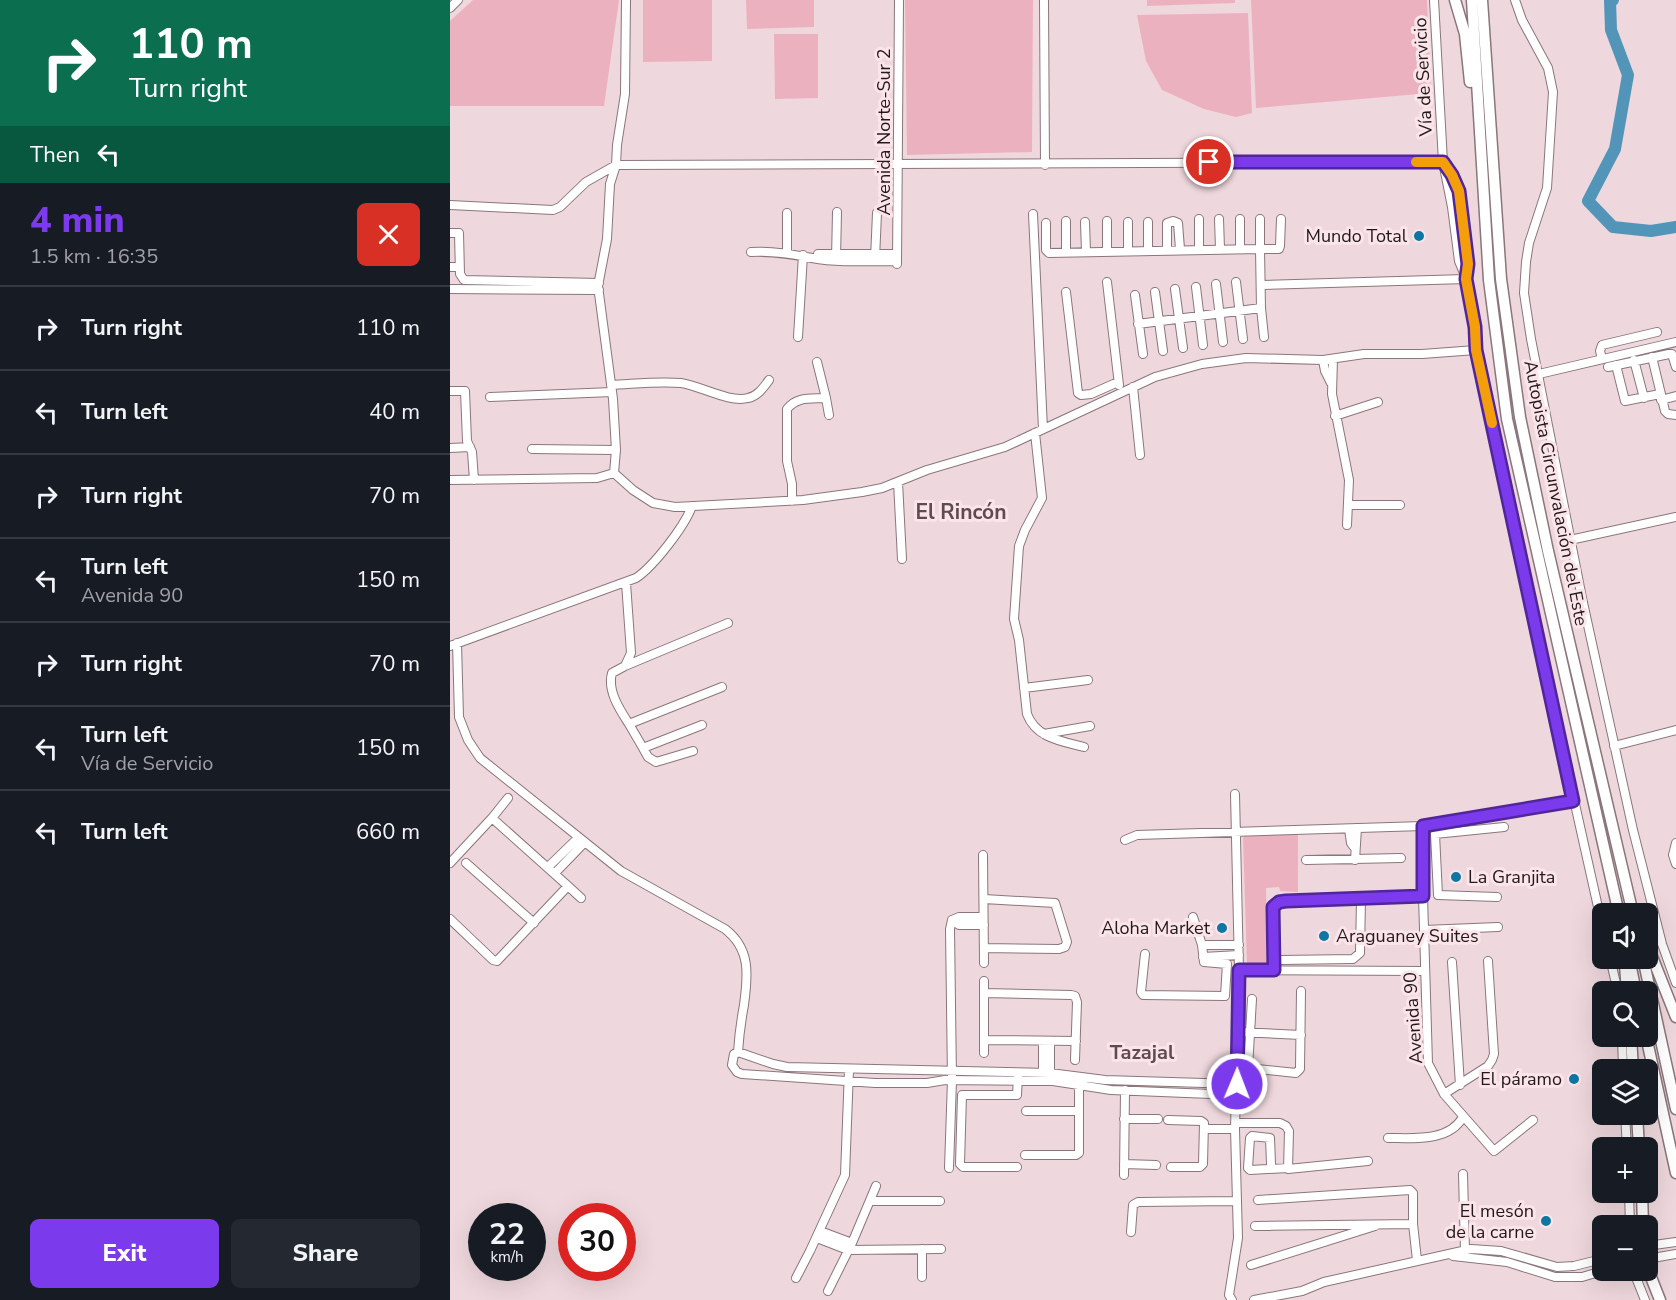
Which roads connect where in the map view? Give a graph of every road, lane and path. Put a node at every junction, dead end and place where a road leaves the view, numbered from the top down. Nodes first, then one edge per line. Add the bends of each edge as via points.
1 (459, 0) edge
2 (626, 0) edge
3 (899, 0) edge
4 (1044, 0) edge
5 (1434, 0) edge
6 (1455, 0) edge
7 (1472, 0) edge
8 (1482, 0) edge
9 (1515, 0) edge
10 (450, 8) edge
11 (1478, 112) junction
12 (1443, 162) junction
13 (899, 164) junction
14 (616, 165) junction
15 (1045, 165) junction
16 (450, 205) edge
17 (1452, 207) junction
18 (1462, 209) junction
19 (837, 212) dead end
20 (787, 213) dead end
21 (877, 213) dead end
22 (1033, 214) dead end
23 (1199, 219) dead end
24 (1219, 219) dead end
25 (1240, 219) dead end
26 (1260, 219) dead end
27 (1281, 219) dead end
28 (1066, 221) dead end
29 (1107, 221) dead end
30 (1086, 222) dead end
31 (1128, 222) dead end
32 (1148, 222) dead end
33 (1046, 223) dead end
34 (450, 233) edge
35 (1167, 249) junction
36 (1180, 249) junction
37 (1199, 249) junction
38 (1220, 249) junction
39 (1240, 249) junction
40 (1260, 249) junction
41 (1148, 250) junction
42 (1107, 251) junction
43 (1128, 251) junction
44 (751, 252) dead end
45 (787, 252) junction
46 (1066, 252) junction
47 (1086, 252) junction
48 (803, 255) junction
49 (837, 257) junction
50 (875, 258) junction
51 (450, 267) edge
52 (459, 267) junction
53 (1466, 279) junction
54 (1107, 282) dead end
55 (1236, 282) dead end
56 (1216, 284) dead end
57 (1262, 285) junction
58 (599, 286) junction
59 (1196, 287) dead end
60 (450, 289) edge
61 (1175, 289) dead end
62 (1066, 292) dead end
63 (1155, 292) dead end
64 (1135, 295) dead end
65 (1261, 308) junction
66 (1240, 310) junction
67 (1219, 313) junction
68 (1199, 315) junction
69 (1179, 319) junction
70 (1158, 321) junction
71 (1138, 324) junction
72 (1657, 332) dead end
73 (798, 337) dead end
74 (1264, 337) dead end
75 (1244, 339) dead end
76 (1223, 342) dead end
77 (1676, 342) edge
78 (1203, 345) dead end
79 (1183, 348) dead end
80 (1476, 350) junction
81 (1162, 351) dead end
82 (1143, 354) dead end
83 (1652, 357) junction
84 (1333, 359) junction
85 (1602, 359) junction
86 (1323, 360) junction
87 (1634, 360) junction
88 (817, 362) dead end
89 (1676, 367) edge
90 (1539, 374) junction
91 (768, 380) dead end
92 (1118, 382) junction
93 (1331, 382) junction
94 (1133, 387) junction
95 (611, 388) junction
96 (450, 391) edge
97 (1121, 393) junction
98 (1676, 396) edge
99 (490, 397) dead end
100 (1661, 397) junction
101 (826, 398) junction
102 (1644, 398) junction
103 (1378, 402) dead end
104 (829, 415) dead end
105 (1335, 416) junction
106 (1676, 416) edge
107 (1043, 429) junction
108 (1035, 433) junction
109 (470, 447) junction
110 (450, 448) edge
111 (532, 449) dead end
112 (616, 450) junction
113 (1140, 455) dead end
114 (614, 473) junction
115 (450, 480) edge
116 (474, 480) junction
117 (898, 482) junction
118 (792, 501) junction
119 (1348, 505) junction
120 (1400, 505) dead end
121 (692, 506) junction
122 (1676, 517) edge
123 (1347, 525) dead end
124 (1570, 540) junction
125 (902, 559) dead end
126 (626, 583) junction
127 (728, 622) dead end
128 (454, 645) edge
129 (631, 651) junction
130 (646, 657) junction
131 (625, 666) junction
132 (1088, 680) dead end
133 (722, 687) dead end
134 (1024, 688) junction
135 (629, 724) junction
136 (702, 725) dead end
137 (1090, 726) dead end
138 (1676, 730) edge
139 (1042, 734) junction
140 (1614, 746) junction
141 (1084, 747) dead end
142 (643, 748) junction
143 (693, 751) dead end
144 (1235, 794) dead end
145 (508, 798) dead end
146 (1573, 801) junction
147 (492, 818) junction
148 (1440, 823) junction
149 (1423, 826) junction
150 (1504, 827) dead end
151 (1353, 828) junction
152 (1236, 831) junction
153 (1442, 834) junction
154 (581, 840) junction
155 (1125, 840) dead end
156 (1676, 843) edge
157 (983, 855) dead end
158 (1401, 858) dead end
159 (1306, 860) dead end
160 (1354, 860) junction
161 (450, 863) edge
162 (466, 863) dead end
163 (1676, 864) edge
164 (548, 867) junction
165 (555, 873) junction
166 (568, 886) junction
167 (1423, 896) junction
168 (1497, 897) dead end
169 (581, 898) dead end
170 (1361, 898) junction
171 (984, 899) junction
172 (1597, 903) edge
173 (1617, 903) edge
174 (1630, 903) edge
175 (1193, 917) dead end
176 (450, 919) edge
177 (984, 921) junction
178 (534, 923) junction
179 (1498, 927) dead end
180 (1424, 930) junction
181 (1202, 945) junction
182 (1239, 945) junction
183 (984, 948) junction
184 (1145, 954) dead end
185 (1239, 956) junction
186 (1203, 957) junction
187 (1280, 960) dead end
188 (1488, 961) dead end
189 (1452, 962) dead end
190 (984, 963) dead end
191 (1645, 969) edge
192 (1657, 969) edge
193 (1239, 970) junction
194 (1274, 970) junction
195 (1425, 971) junction
196 (984, 981) dead end
197 (1676, 982) edge
198 (1301, 991) dead end
199 (984, 993) junction
200 (1252, 999) dead end
201 (1676, 1017) edge
202 (1238, 1032) junction
203 (1250, 1034) junction
204 (1301, 1035) junction
205 (984, 1040) junction
206 (1076, 1041) junction
207 (1046, 1042) junction
208 (1648, 1047) edge
209 (738, 1052) junction
210 (984, 1053) dead end
211 (1075, 1060) dead end
212 (849, 1070) junction
213 (1046, 1073) junction
214 (951, 1076) junction
215 (1018, 1077) junction
216 (1079, 1080) junction
217 (849, 1082) junction
218 (1237, 1084) junction
219 (1460, 1085) junction
220 (1125, 1089) junction
221 (1444, 1094) junction
222 (1236, 1095) junction
223 (1676, 1109) edge
224 (1026, 1111) dead end
225 (1079, 1111) junction
226 (1463, 1117) junction
227 (1124, 1119) junction
228 (1158, 1119) dead end
229 (1168, 1120) dead end
230 (1533, 1120) dead end
231 (1235, 1126) junction
232 (1204, 1129) junction
233 (1388, 1138) dead end
234 (1025, 1155) dead end
235 (1368, 1161) dead end
236 (1124, 1164) junction
237 (1271, 1164) dead end
238 (1156, 1165) dead end
239 (1017, 1167) dead end
240 (1171, 1167) dead end
241 (949, 1168) dead end
242 (1288, 1168) dead end
243 (1676, 1173) edge
244 (1463, 1174) dead end
245 (1124, 1175) dead end
246 (876, 1186) dead end
247 (1258, 1200) dead end
248 (871, 1201) junction
249 (1236, 1201) junction
250 (940, 1202) dead end
251 (1385, 1223) junction
252 (1413, 1224) junction
253 (1255, 1226) dead end
254 (1131, 1232) dead end
255 (818, 1234) junction
256 (1676, 1242) edge
257 (1658, 1244) edge
258 (850, 1247) junction
259 (922, 1249) junction
260 (941, 1249) dead end
261 (1465, 1251) junction
262 (1676, 1254) edge
263 (1446, 1255) junction
264 (1658, 1258) edge
265 (1417, 1260) junction
266 (1592, 1261) edge
267 (1251, 1265) dead end
268 (1568, 1267) junction
269 (1592, 1273) edge
270 (922, 1277) dead end
271 (796, 1278) dead end
272 (1568, 1278) junction
273 (1638, 1281) edge
274 (1653, 1281) edge
275 (828, 1291) dead end
276 (1232, 1300) edge
277 (1254, 1300) edge
278 (1645, 1300) edge
279 (1660, 1300) edge

1 - 10 street
2 - 14 street via 625,82
3 - 13 street, Avenida Norte-Sur 2
4 - 15 street
5 - 12 street, Vía de Servicio
6 - 11 highway
7 - 11 highway, Autopista Circunvalación del Este
8 - 174 highway, Autopista Circunvalación del Este via 1501,279 1520,417
9 - 90 street via 1548,68 1553,92 1547,188 1529,243 1524,293
11 - 173 highway, Autopista Circunvalación del Este via 1489,280 1507,419
12 - 15 street
12 - 17 street
12 - 18 street, Vía de Servicio via 1459,191
13 - 14 street
13 - 15 street
13 - 50 street, Avenida Norte-Sur 2 via 897,259
14 - 16 street via 552,210
14 - 58 street via 610,183
17 - 18 street
17 - 53 street via 1459,261
18 - 53 street, Vía de Servicio
19 - 49 street
20 - 45 street
21 - 50 street
22 - 107 street
23 - 37 street
24 - 38 street
25 - 39 street
26 - 40 street
27 - 40 street via 1279,249
28 - 46 street
29 - 42 street
30 - 47 street
31 - 43 street
32 - 41 street
33 - 46 street via 1047,252
34 - 52 street via 464,233
35 - 36 street
35 - 36 street via 1167,223 1173,221 1178,223
35 - 41 street
36 - 37 street
37 - 38 street
38 - 39 street
39 - 40 street
40 - 57 street
41 - 43 street
42 - 43 street
42 - 47 street
44 - 45 street
45 - 48 street
46 - 47 street
48 - 49 street
48 - 73 street
49 - 50 street
51 - 52 street
52 - 58 street via 464,280
53 - 57 street
53 - 80 street, Vía de Servicio
54 - 92 street
55 - 66 street
56 - 67 street
57 - 65 street
58 - 60 street
58 - 95 street
59 - 68 street
61 - 69 street
62 - 92 street via 1078,393 1091,394
63 - 70 street
64 - 71 street
65 - 66 street
65 - 74 street
66 - 67 street
66 - 75 street
67 - 68 street
67 - 76 street
68 - 69 street
68 - 78 street
69 - 70 street
69 - 79 street
70 - 71 street
70 - 81 street
71 - 82 street
72 - 85 street via 1602,345
77 - 85 street
80 - 84 street via 1364,354
80 - 146 street, Vía de Servicio
83 - 87 street
83 - 89 street via 1672,354
83 - 100 street
84 - 86 street
84 - 93 street
85 - 90 street
86 - 93 street
86 - 94 street via 1246,358 1202,364
87 - 102 street
87 - 102 street via 1612,366 1625,401
88 - 101 street
90 - 124 street
91 - 95 street via 763,389 745,399 677,383
92 - 97 street
93 - 105 street
94 - 97 street
94 - 113 street
95 - 99 street
95 - 112 street
96 - 109 street via 469,391
97 - 107 street
98 - 100 street
100 - 102 street
100 - 106 street via 1666,413
101 - 104 street
101 - 118 street via 802,398 787,409
103 - 105 street
105 - 119 street via 1348,466
107 - 108 street
108 - 117 street via 1005,447
108 - 134 street via 1042,498 1019,546 1014,619
109 - 110 street
109 - 116 street
111 - 112 street
112 - 114 street
114 - 116 street via 601,478
114 - 121 street via 653,503
115 - 116 street
117 - 118 street via 862,492
117 - 125 street
118 - 121 street
119 - 120 street
119 - 123 street
121 - 126 street via 654,560 641,575
122 - 124 street
124 - 140 street
126 - 128 street
126 - 129 street
127 - 130 street
128 - 154 street via 459,717 468,740 482,760
129 - 130 street
129 - 131 street
130 - 131 street
131 - 135 street via 612,673 611,688
132 - 134 street
133 - 135 street
134 - 139 street via 1027,714
135 - 142 street
136 - 142 street
137 - 139 street
138 - 140 street
139 - 141 street
140 - 197 street via 1662,944
142 - 143 street via 656,762
144 - 152 street
145 - 147 street
146 - 148 street
146 - 172 street, Vía de Servicio
147 - 161 street
147 - 164 street
148 - 149 street
148 - 153 street
149 - 151 street
149 - 167 street, Avenida 90
150 - 153 street
151 - 152 street
151 - 160 street via 1357,842
152 - 155 street via 1137,836
152 - 182 street
153 - 168 street via 1435,834 1438,895
154 - 164 street
154 - 165 street
154 - 209 street via 628,876 722,927 737,941 746,957 748,975
156 - 163 street
157 - 171 street
158 - 160 street
159 - 160 street
162 - 178 street
164 - 165 street
165 - 166 street
166 - 169 street
166 - 178 street
167 - 170 street
167 - 180 street, Avenida 90
170 - 187 street via 1357,957
170 - 194 street via 1276,904
171 - 177 street
171 - 183 street via 1055,903 1067,937 1065,947 1059,949
175 - 181 street
176 - 178 street via 497,961
177 - 183 street
177 - 214 street via 959,917 952,920 950,929
179 - 180 street
180 - 195 street, Avenida 90
181 - 182 street
181 - 186 street
182 - 185 street
183 - 190 street
184 - 186 street via 1143,995 1225,996 1227,964 1204,962
185 - 186 street
185 - 193 street
188 - 219 street via 1494,1054 1488,1066
189 - 219 street
191 - 223 highway
192 - 201 highway
193 - 194 street
193 - 202 street
194 - 195 street
195 - 221 street, Avenida 90 via 1428,1063
196 - 199 street
198 - 204 street
199 - 205 street
199 - 206 street via 1075,996
200 - 203 street
202 - 203 street
202 - 218 street
203 - 204 street
203 - 204 street via 1248,1068 1296,1073 1300,1069
205 - 207 street
205 - 210 street
206 - 207 street
206 - 211 street
207 - 213 street
208 - 243 highway
209 - 212 street via 780,1065
209 - 217 street via 732,1065 742,1074
212 - 214 street
212 - 217 street
213 - 215 street
213 - 216 street
214 - 215 street
214 - 217 street via 927,1083
214 - 241 street
215 - 216 street
215 - 239 street via 1017,1095 962,1095 960,1164
216 - 218 street
216 - 220 street via 1103,1089
216 - 225 street
217 - 255 street via 845,1175
218 - 222 street
219 - 221 street
220 - 222 street
220 - 227 street
221 - 226 street, Avenida 90
222 - 231 street
224 - 225 street
225 - 234 street via 1079,1153
226 - 230 street, Avenida 90 via 1494,1151
226 - 233 street via 1457,1126 1440,1135
227 - 228 street
227 - 236 street
229 - 232 street via 1203,1121
231 - 232 street
231 - 235 street via 1286,1125 1288,1168
231 - 249 street
232 - 240 street via 1203,1164
236 - 238 street
236 - 245 street
237 - 242 street via 1270,1138 1252,1136 1250,1170
244 - 261 street
246 - 248 street
247 - 252 street via 1410,1190
248 - 250 street
248 - 258 street
249 - 254 street via 1138,1202 1133,1205
249 - 276 street via 1238,1238 1229,1295
251 - 252 street
251 - 253 street
251 - 267 street
252 - 265 street
255 - 258 street
255 - 271 street
256 - 257 street
258 - 259 street
258 - 275 street
259 - 260 street
259 - 270 street
261 - 263 street
261 - 268 street via 1501,1251
262 - 264 street
263 - 265 street
263 - 272 street via 1507,1262
265 - 277 street
266 - 268 street
268 - 272 street
269 - 272 street
273 - 278 street
274 - 279 highway

